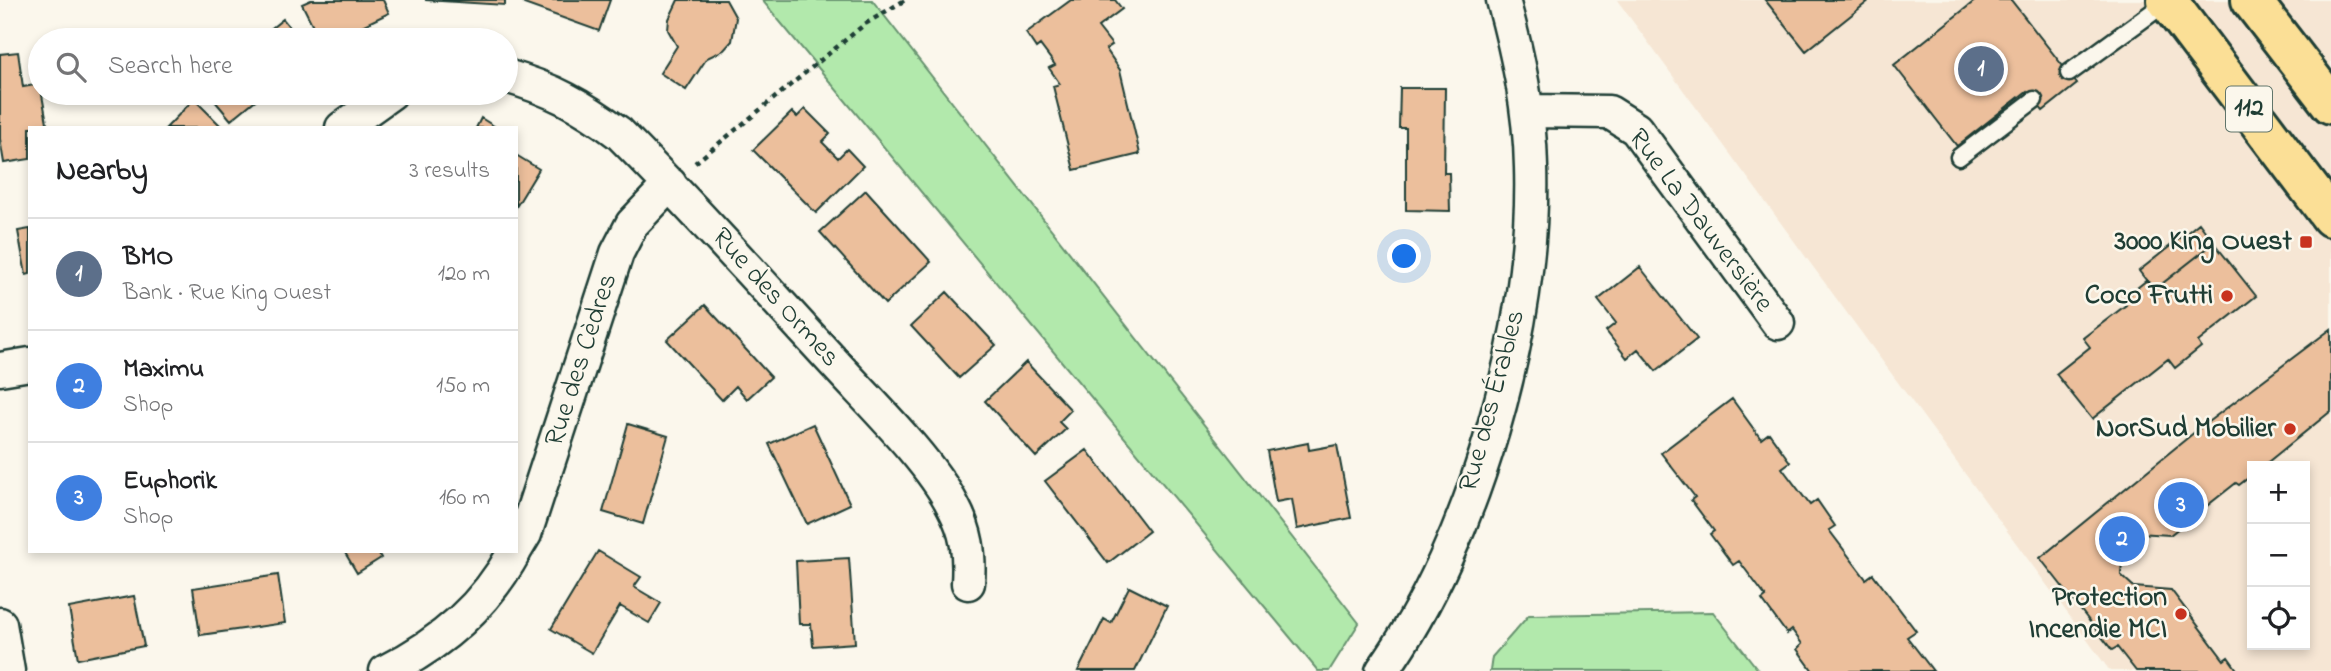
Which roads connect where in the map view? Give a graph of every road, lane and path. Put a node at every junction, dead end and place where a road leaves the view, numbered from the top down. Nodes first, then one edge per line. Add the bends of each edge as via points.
1 (905, 0) edge
2 (1503, 0) edge
3 (2251, 0) edge
4 (2168, 1) edge
5 (2069, 74) dead end
6 (518, 79) edge
7 (2034, 100) dead end
8 (2331, 104) edge
9 (374, 105) edge
10 (1528, 111) junction
11 (344, 126) edge
12 (1959, 156) dead end
13 (670, 184) junction
14 (2331, 217) edge
15 (1778, 323) dead end
16 (28, 364) edge
17 (0, 369) edge
18 (518, 546) edge
19 (514, 553) edge
20 (968, 583) dead end
21 (0, 624) edge
22 (8, 671) edge
23 (386, 671) edge
24 (1382, 671) edge

1 - 13 path via 865,24
2 - 10 street
3 - 8 main road, 112
4 - 5 lane
4 - 14 main road, 112
6 - 13 street, Rue des Ormes via 579,104 619,133
7 - 12 lane
9 - 11 street
10 - 15 street, Rue La Dauversière via 1609,112 1636,129
10 - 24 street, Rue des Érables via 1529,225 1510,363 1486,449 1458,524 1430,591
13 - 18 street, Rue des Cèdres via 632,223 617,253
13 - 20 street, Rue des Ormes via 941,485 966,531
16 - 17 street
19 - 23 street, Rue des Cèdres via 484,598 447,634
21 - 22 street

